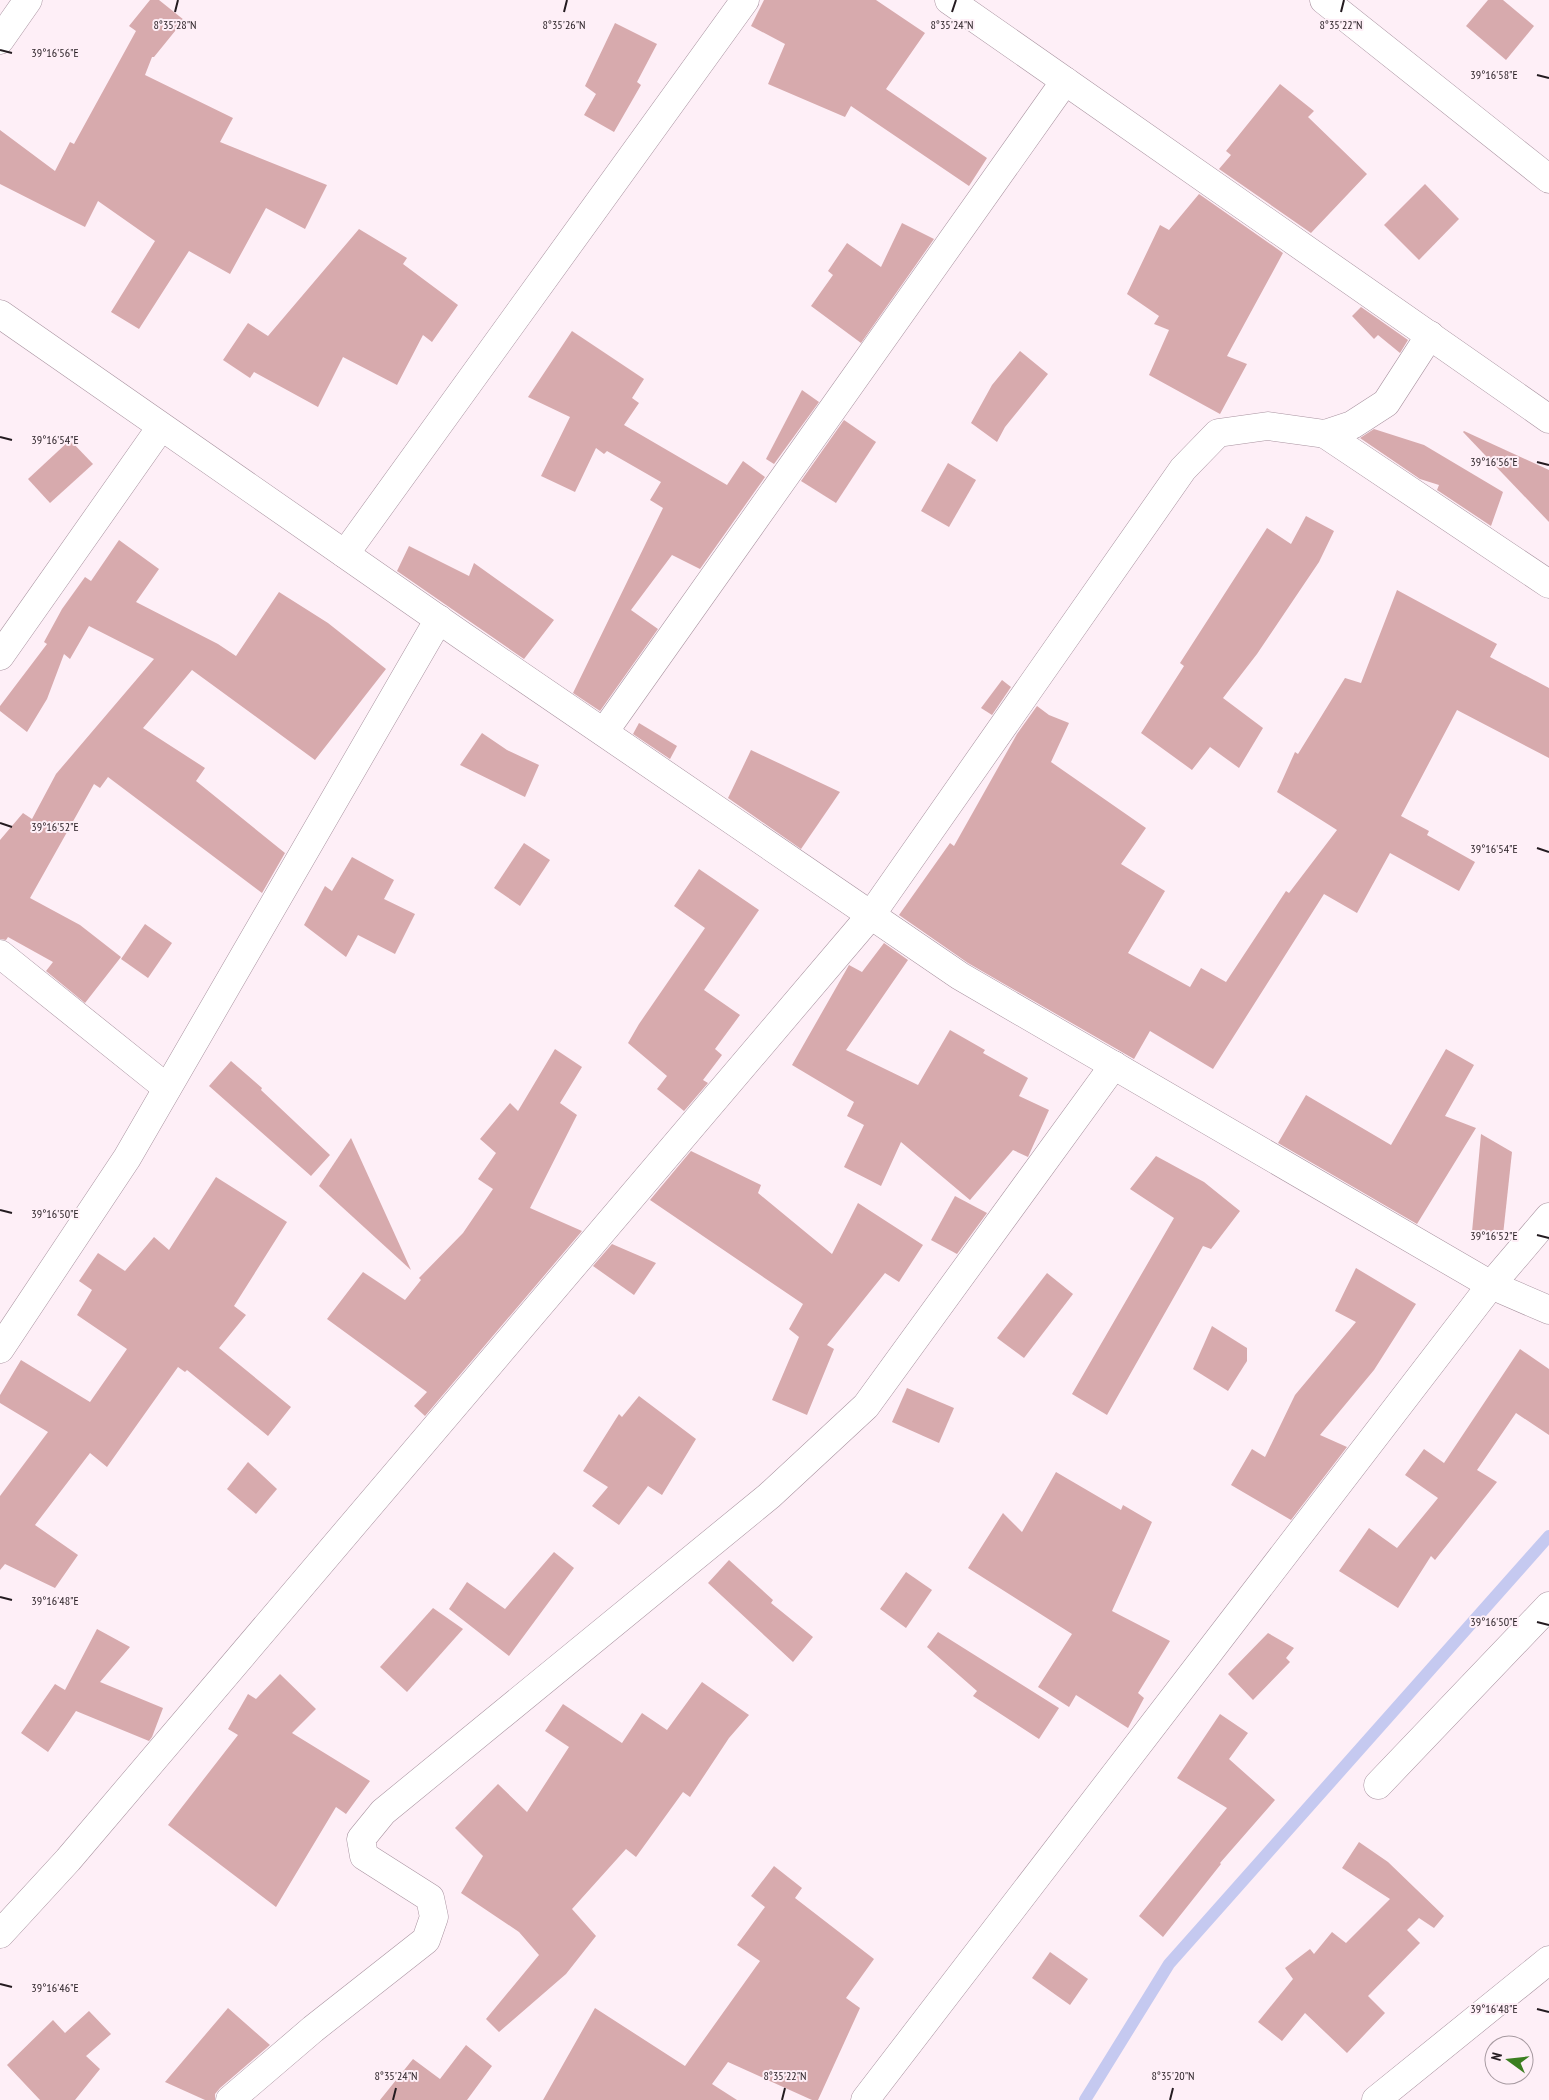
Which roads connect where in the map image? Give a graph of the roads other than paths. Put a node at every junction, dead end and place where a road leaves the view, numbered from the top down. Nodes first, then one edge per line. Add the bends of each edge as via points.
1 (28, 0) edge
2 (745, 0) edge
3 (949, 0) edge
4 (1324, 0) edge
5 (0, 40) edge
6 (1065, 81) junction
7 (1549, 179) edge
8 (0, 314) edge
9 (1430, 336) junction
10 (1549, 419) edge
11 (161, 427) junction
12 (1326, 434) junction
13 (345, 554) junction
14 (1549, 584) edge
15 (439, 620) junction
16 (0, 656) edge
17 (604, 732) junction
18 (871, 915) junction
19 (0, 954) edge
20 (1114, 1065) junction
21 (168, 1088) junction
22 (1549, 1217) edge
23 (1491, 1285) junction
24 (1549, 1310) edge
25 (0, 1349) edge
26 (1549, 1606) edge
27 (1378, 1784) dead end
28 (0, 1934) edge
29 (1549, 1960) edge
30 (230, 2100) edge
31 (865, 2100) edge
32 (1376, 2100) edge

1 - 5 street
2 - 13 street
3 - 6 street
4 - 7 street
6 - 9 street
6 - 17 street
8 - 11 street
9 - 10 street
9 - 12 street via 1386,403 1352,425
11 - 13 street
11 - 16 street
12 - 14 street
12 - 18 street via 1268,426 1218,433 1183,469
13 - 15 street
15 - 17 street
15 - 21 street
17 - 18 street
18 - 20 street via 960,976
18 - 28 street via 75,1853
19 - 21 street
20 - 23 street
20 - 30 street via 866,1406 769,1496 383,1812 362,1839 364,1856 430,1898 434,1917 426,1940 313,2029
21 - 25 street via 127,1158
22 - 23 street
23 - 24 street
23 - 31 street
26 - 27 street
29 - 32 street

